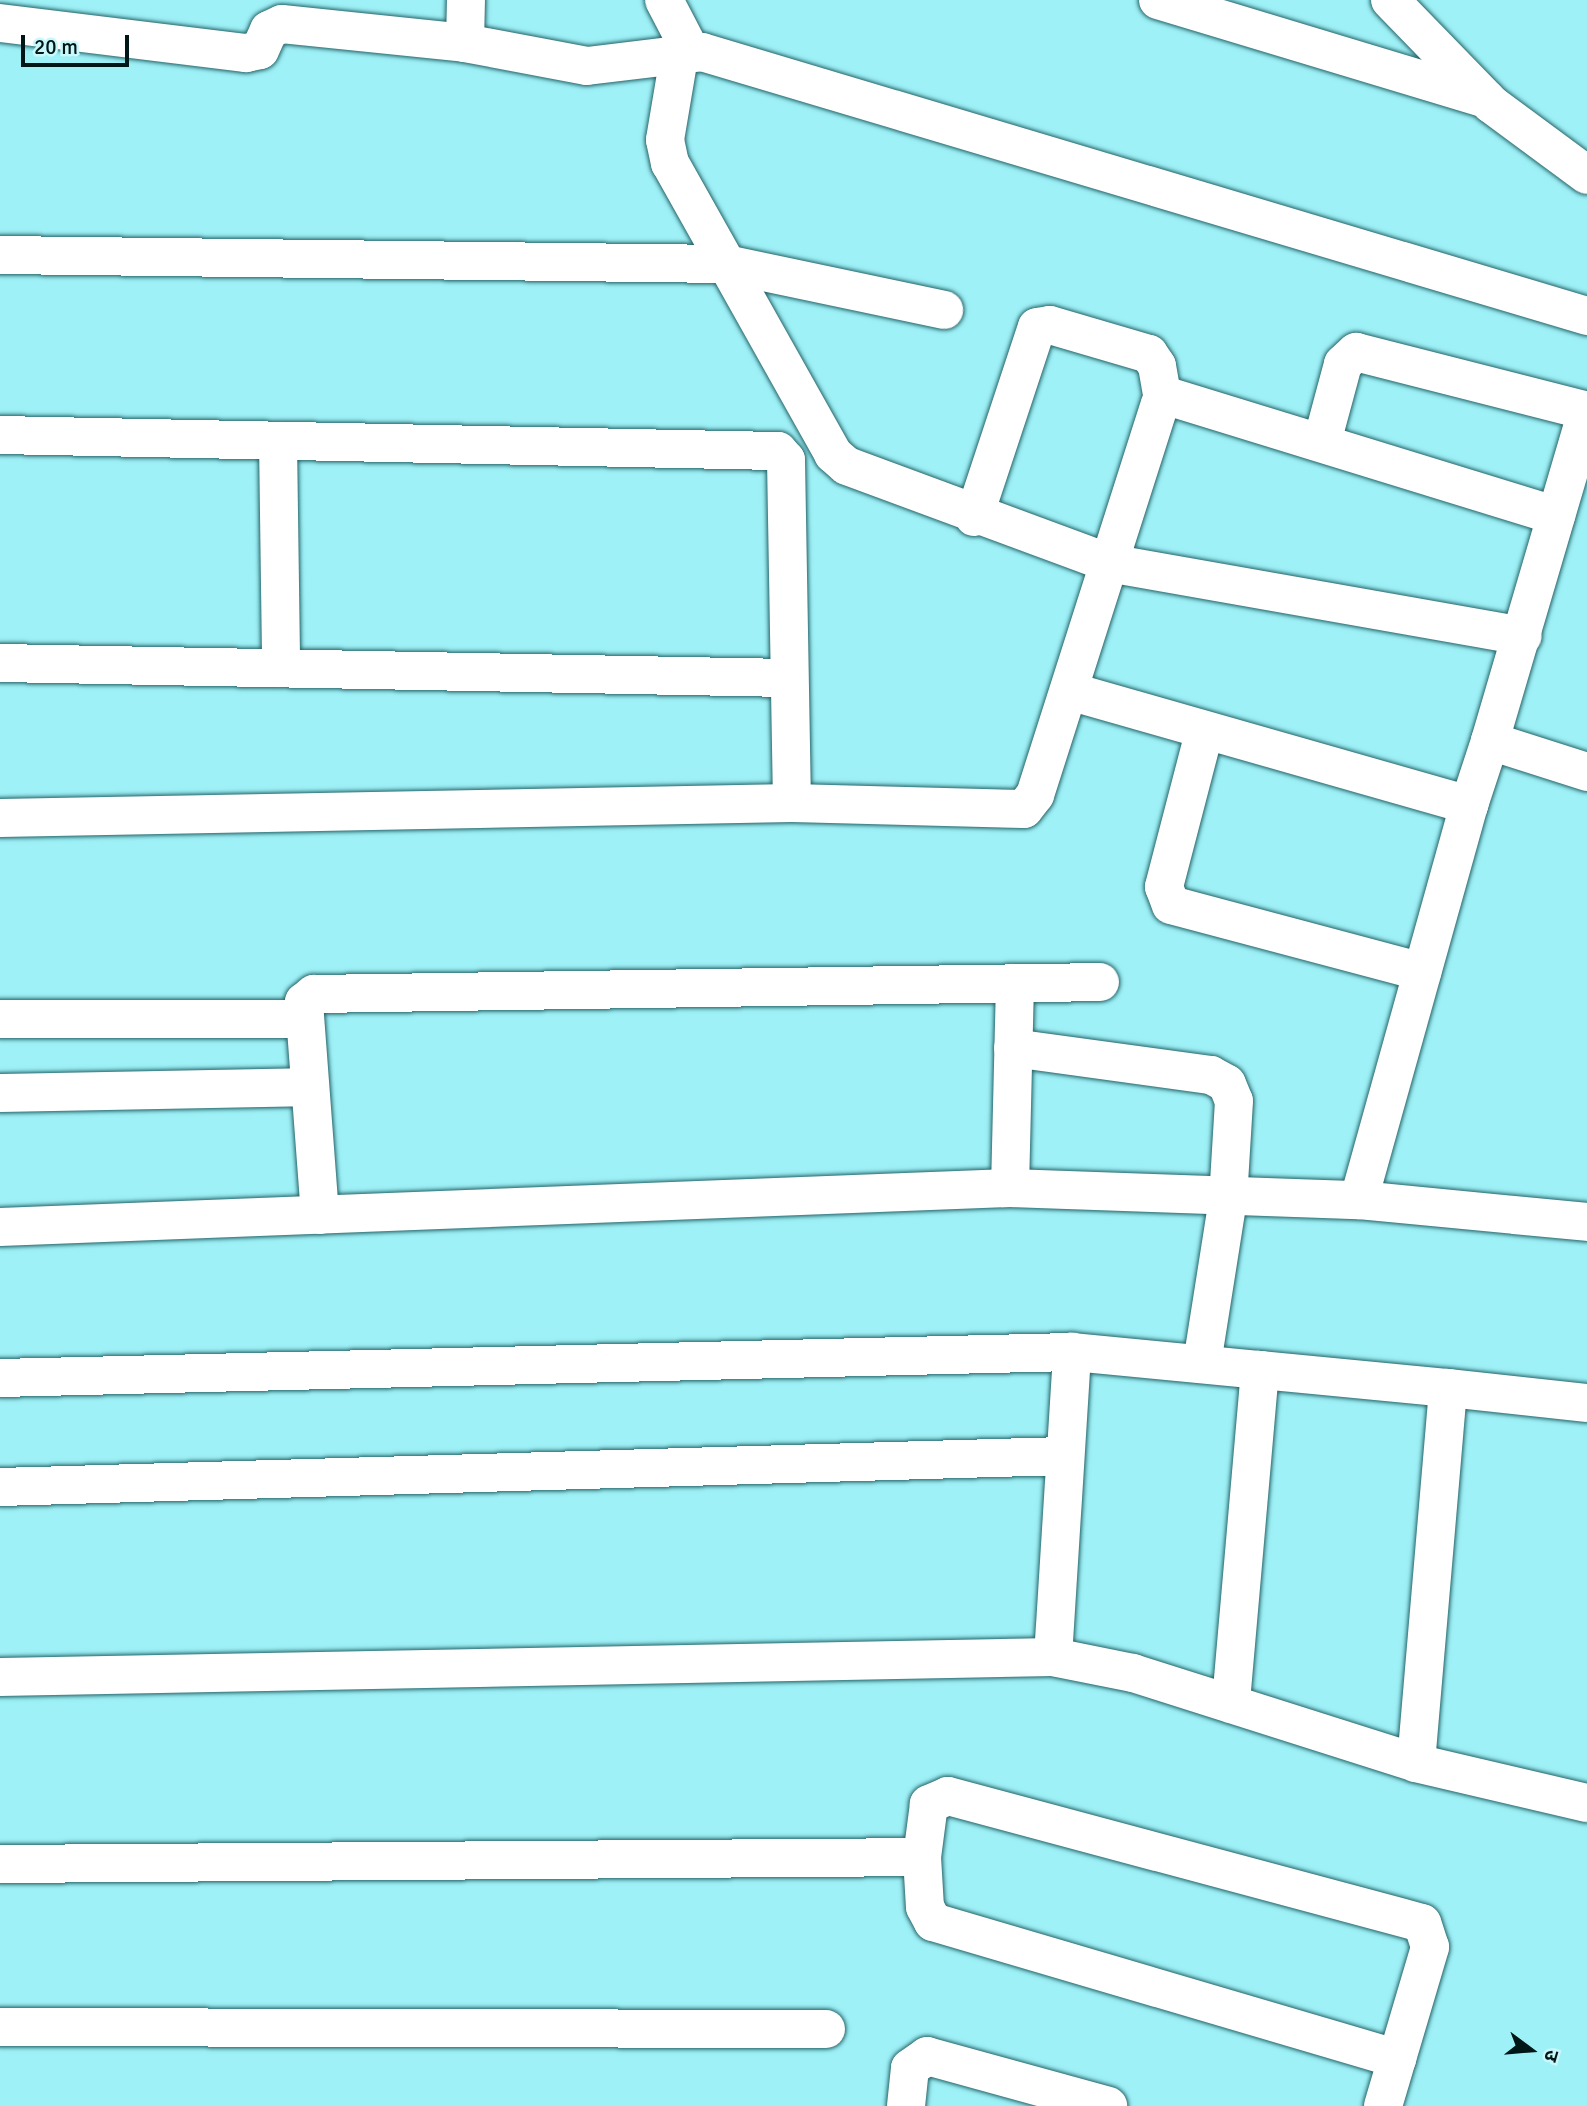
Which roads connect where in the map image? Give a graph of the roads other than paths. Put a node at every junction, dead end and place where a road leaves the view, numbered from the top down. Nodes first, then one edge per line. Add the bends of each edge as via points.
1 (262, 0) edge
2 (466, 0) edge
3 (664, 0) edge
4 (1158, 0) edge
5 (1390, 0) edge
6 (75, 16) edge
7 (0, 23) edge
8 (465, 43) junction
9 (685, 50) junction
10 (256, 52) junction
11 (1486, 99) junction
12 (1587, 176) edge
13 (0, 255) edge
14 (726, 264) junction
15 (944, 310) dead end
16 (1587, 316) edge
17 (1163, 400) junction
18 (1587, 411) edge
19 (0, 435) edge
20 (278, 441) junction
21 (1322, 442) junction
22 (1556, 516) junction
23 (974, 517) junction
24 (1109, 563) junction
25 (1523, 636) junction
26 (0, 663) edge
27 (281, 668) junction
28 (789, 678) junction
29 (1069, 691) junction
30 (1204, 733) junction
31 (1490, 741) junction
32 (1587, 772) edge
33 (792, 803) junction
34 (1469, 805) junction
35 (0, 818) edge
36 (1422, 972) junction
37 (1100, 982) dead end
38 (1015, 983) junction
39 (0, 1019) edge
40 (305, 1019) junction
41 (1013, 1048) junction
42 (310, 1087) junction
43 (0, 1093) edge
44 (1010, 1188) junction
45 (1228, 1199) junction
46 (1359, 1200) junction
47 (320, 1215) junction
48 (1587, 1222) edge
49 (0, 1227) edge
50 (1072, 1352) junction
51 (1202, 1364) junction
52 (1260, 1370) junction
53 (0, 1378) edge
54 (1448, 1388) junction
55 (1587, 1403) edge
56 (1062, 1456) junction
57 (0, 1487) edge
58 (1053, 1657) junction
59 (0, 1677) edge
60 (1231, 1703) junction
61 (1416, 1763) junction
62 (1587, 1802) edge
63 (922, 1857) junction
64 (0, 1864) edge
65 (0, 2027) edge
66 (826, 2029) dead end
67 (1397, 2059) junction
68 (906, 2106) edge
69 (1108, 2106) edge
70 (1383, 2106) edge

1 - 10 street
2 - 8 street
3 - 9 street
4 - 11 street
5 - 11 street
6 - 7 street
6 - 10 street
8 - 9 street via 587,65
8 - 10 street via 282,24 269,30
9 - 14 street via 667,155
9 - 16 street
11 - 12 street
13 - 14 street
14 - 15 street
14 - 23 street via 833,454 855,471
17 - 21 street via 1178,397
17 - 23 street via 1157,366 1149,354 1050,325 1037,327
17 - 24 street
18 - 21 street via 1356,352 1343,364
18 - 22 street
19 - 20 street
20 - 27 street
20 - 28 street via 778,451 786,460
21 - 22 street
22 - 25 street
23 - 24 street
24 - 25 street
24 - 29 street
25 - 31 street
26 - 27 street
27 - 28 street
28 - 33 street
29 - 30 street
29 - 33 street via 1035,795 1024,809
30 - 34 street
30 - 36 street via 1164,887 1171,905
31 - 32 street
31 - 34 street
33 - 35 street
34 - 36 street
36 - 46 street
37 - 38 street
38 - 40 street via 314,994 304,1002
38 - 41 street
39 - 40 street
40 - 42 street
41 - 44 street
41 - 45 street via 1211,1075 1227,1084 1234,1101
42 - 43 street
42 - 47 street
44 - 45 street
44 - 47 street
45 - 46 street
45 - 51 street
46 - 48 street
47 - 49 street
50 - 51 street
50 - 53 street
50 - 56 street
51 - 52 street
52 - 54 street
52 - 60 street
54 - 55 street
54 - 61 street
56 - 57 street
56 - 58 street
58 - 59 street
58 - 60 street
60 - 61 street
61 - 62 street
63 - 64 street
63 - 67 street via 925,1907 933,1922
63 - 67 street via 927,1807 948,1796 1422,1923 1430,1947
65 - 66 street
67 - 70 street
68 - 69 street via 910,2068 927,2056

